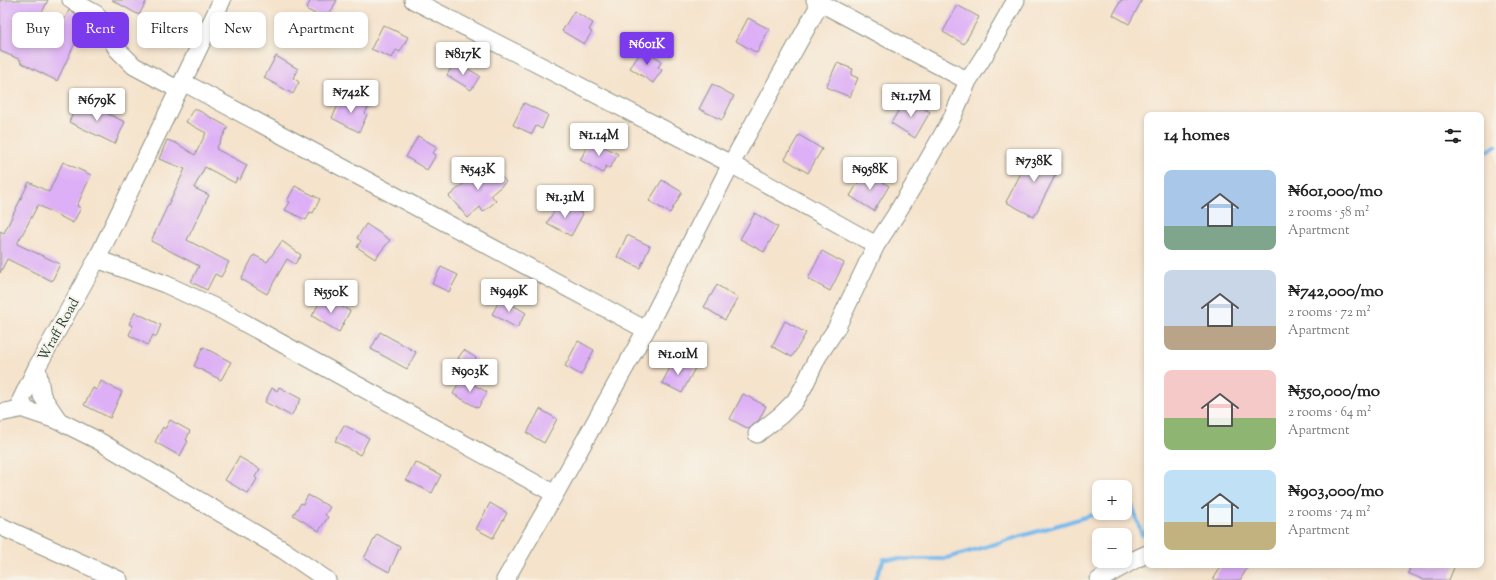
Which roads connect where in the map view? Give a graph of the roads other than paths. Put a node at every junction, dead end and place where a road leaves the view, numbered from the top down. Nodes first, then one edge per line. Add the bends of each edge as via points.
1 (71, 0) edge
2 (222, 0) edge
3 (413, 0) edge
4 (1016, 0) edge
5 (819, 1) edge
6 (968, 82) junction
7 (181, 86) junction
8 (731, 164) junction
9 (876, 245) junction
10 (97, 259) junction
11 (646, 330) junction
12 (37, 367) junction
13 (25, 408) junction
14 (0, 413) edge
15 (59, 421) junction
16 (757, 434) dead end
17 (555, 494) junction
18 (0, 526) edge
19 (1144, 555) edge
20 (119, 580) edge
21 (327, 580) edge
22 (505, 580) edge
23 (1099, 580) edge

1 - 7 street via 96,14 117,49 134,66
2 - 7 street, Wraff Road
3 - 8 street
4 - 6 street
5 - 6 street
5 - 8 street
6 - 9 street via 952,118 896,216
7 - 10 street, Wraff Road
7 - 11 street
8 - 9 street
8 - 11 street
9 - 16 street via 836,329 818,356 804,386 781,415
10 - 12 street, Wraff Road
10 - 17 street via 165,284 223,311
11 - 17 street
12 - 13 street via 21,400
12 - 15 street, Wraff Road via 42,396
13 - 14 street
13 - 15 street
15 - 21 street, Wraff Road via 97,440 283,550
17 - 22 street
18 - 20 street
19 - 23 street

